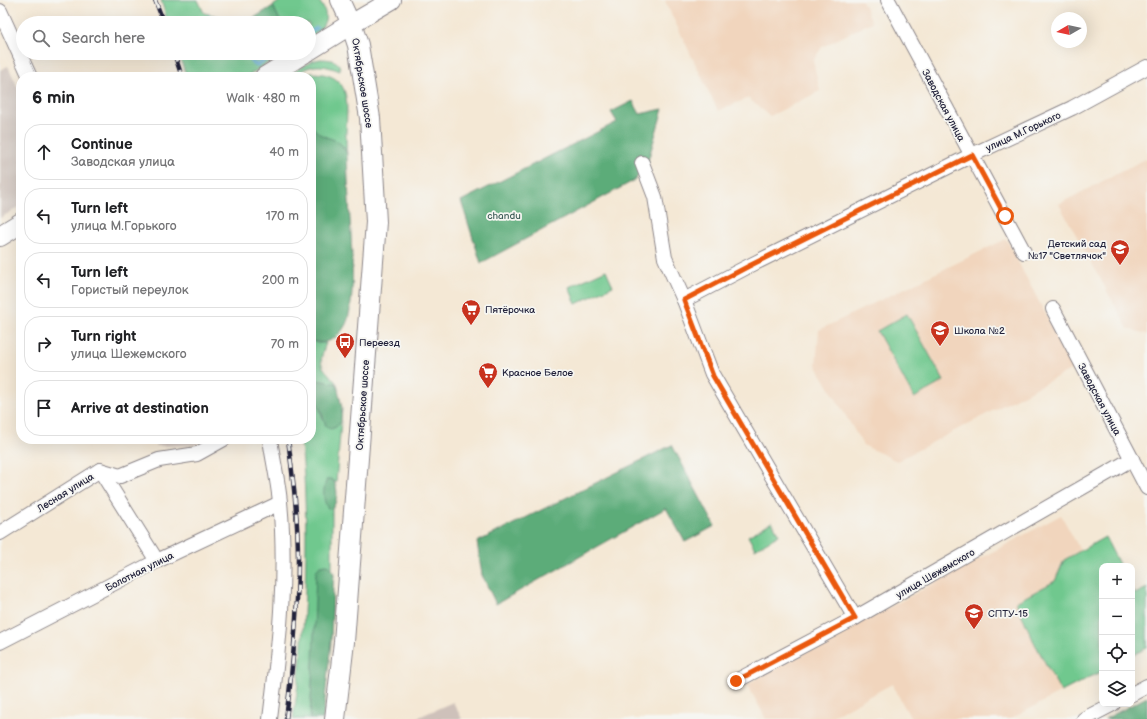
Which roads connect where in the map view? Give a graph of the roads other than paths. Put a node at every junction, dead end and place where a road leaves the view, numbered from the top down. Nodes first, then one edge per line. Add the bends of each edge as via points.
1 (340, 0) edge
2 (392, 0) edge
3 (888, 0) edge
4 (0, 11) edge
5 (352, 24) junction
6 (16, 46) edge
7 (316, 46) edge
8 (22, 60) edge
9 (293, 60) edge
10 (1147, 67) edge
11 (28, 72) edge
12 (273, 72) edge
13 (972, 155) junction
14 (642, 162) dead end
15 (16, 227) edge
16 (0, 236) edge
17 (1024, 252) dead end
18 (684, 300) junction
19 (1053, 309) dead end
20 (215, 444) edge
21 (271, 444) edge
22 (1132, 459) junction
23 (100, 470) junction
24 (1147, 488) edge
25 (280, 503) junction
26 (0, 533) edge
27 (157, 561) junction
28 (855, 618) junction
29 (0, 642) edge
30 (736, 681) dead end
31 (1147, 686) edge
32 (1135, 692) edge
33 (1107, 707) edge
34 (270, 719) edge
35 (335, 719) edge
36 (1084, 719) edge

1 - 5 street, Октябрьское шоссе
2 - 5 street
3 - 13 street, Заводская улица
4 - 6 street
5 - 7 main road
5 - 35 main road, Октябрьское шоссе via 357,39 370,118 376,222 344,642
8 - 11 street
9 - 12 main road
10 - 13 street, улица М.Горького via 1072,108
13 - 17 street, Заводская улица
13 - 18 street, улица М.Горького
14 - 18 street via 655,197 665,258
15 - 16 main road
18 - 28 street via 713,376
19 - 22 street, Заводская улица
20 - 23 street, Лесная улица via 197,454 159,460 120,476
21 - 25 street
22 - 24 street, Заводская улица
22 - 28 street, улица Шежемского
23 - 26 street, Лесная улица
23 - 27 street
25 - 27 street, Болотная улица
25 - 34 street via 283,573 280,639
27 - 29 street, Болотная улица
28 - 30 street, улица Шежемского
31 - 32 street
33 - 36 street

